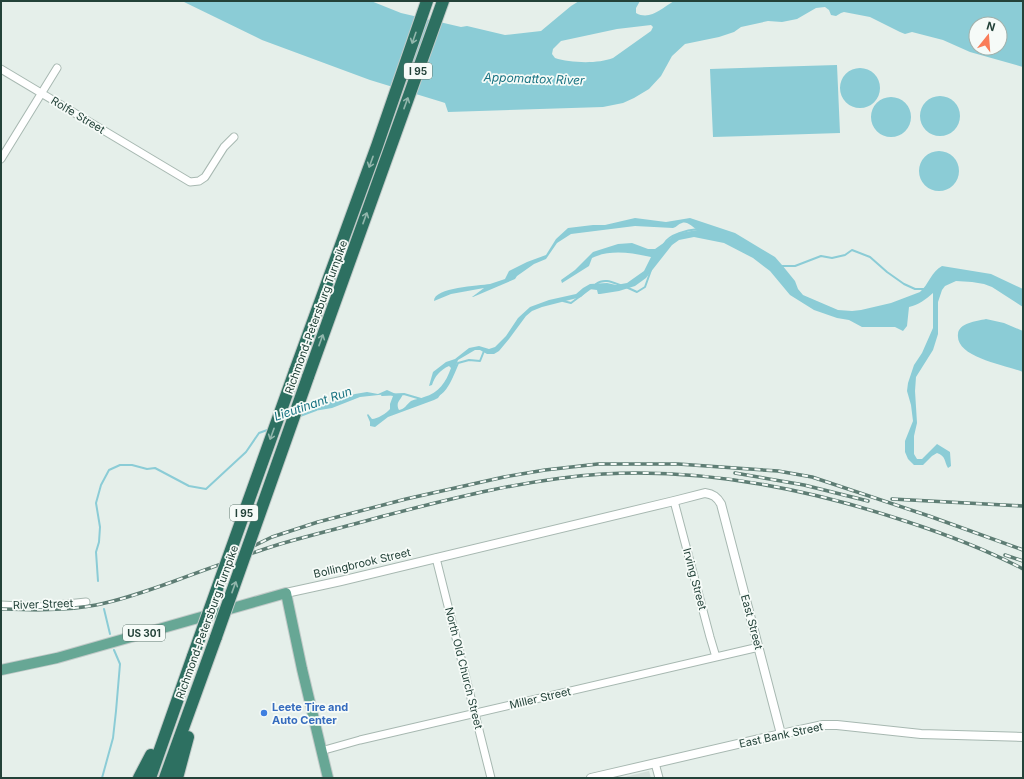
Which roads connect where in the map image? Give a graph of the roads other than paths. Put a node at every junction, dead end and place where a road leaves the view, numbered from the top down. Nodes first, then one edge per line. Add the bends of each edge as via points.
1 (427, 1) edge
2 (443, 1) edge
3 (1, 68) edge
4 (58, 68) dead end
5 (41, 93) junction
6 (234, 137) dead end
7 (1, 159) edge
8 (674, 500) junction
9 (723, 509) joint
10 (436, 558) junction
11 (286, 593) junction
12 (86, 602) dead end
13 (1, 605) edge
14 (759, 647) junction
15 (716, 657) junction
16 (208, 660) junction
17 (1, 670) edge
18 (177, 701) junction
19 (475, 713) junction
20 (781, 734) junction
21 (1023, 737) edge
22 (321, 751) junction
23 (655, 763) junction
24 (139, 778) edge
25 (150, 778) edge
26 (166, 778) edge
27 (177, 778) edge
28 (328, 778) edge
29 (492, 778) edge
30 (591, 778) edge
31 (659, 778) edge

1 -> 18 highway, Richmond-Petersburg Turnpike / I 95, bridge
16 -> 2 highway, Richmond-Petersburg Turnpike / I 95, bridge
3 - 5 street, Rolfe Street
4 - 5 street
5 - 6 street, Rolfe Street via 190,182 199,182 206,177 224,147
5 - 7 street
8 - 9 street, Bollingbrook Street via 705,493 719,499
8 - 10 street, Bollingbrook Street
8 - 15 street, Irving Street
9 - 14 street, East Street
10 - 11 street, Bollingbrook Street
10 - 19 street, North Old Church Street
11 - 17 main road, Bollingbrook Street / US 301 via 56,658
11 - 22 main road
12 - 13 street, River Street via 38,607
14 - 15 street, Miller Street
14 - 20 street, East Street
15 - 19 street, Miller Street
16 - 26 highway, Richmond-Petersburg Turnpike / I 95
16 - 27 highway
18 - 24 highway
18 - 25 highway, Richmond-Petersburg Turnpike / I 95
19 - 22 street, Miller Street
19 - 29 street, North Old Church Street
20 - 21 street, East Bank Street via 838,724 921,734
20 - 23 street, East Bank Street
22 - 28 main road
23 - 30 street, East Bank Street
23 - 31 street

